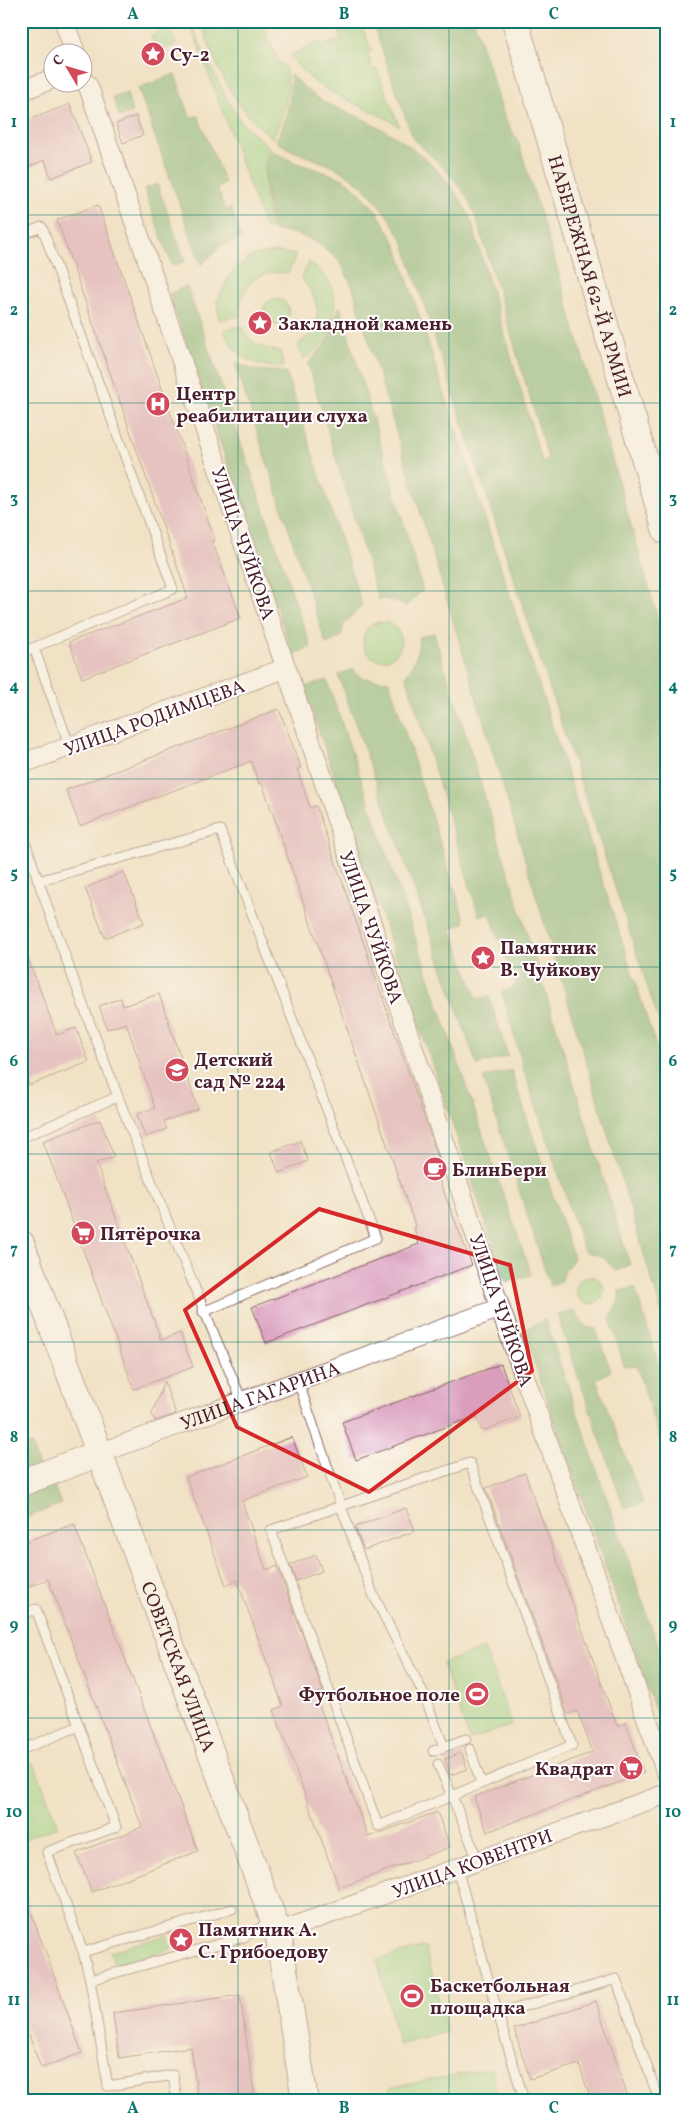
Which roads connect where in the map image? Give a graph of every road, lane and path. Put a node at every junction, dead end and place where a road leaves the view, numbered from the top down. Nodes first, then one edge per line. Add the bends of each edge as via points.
1 (515, 21) edge
2 (65, 24) dead end
3 (72, 42) edge
4 (42, 83) edge
5 (21, 91) edge
6 (88, 92) edge
7 (21, 235) edge
8 (666, 531) edge
9 (34, 648) junction
10 (21, 653) edge
11 (286, 668) junction
12 (70, 747) junction
13 (21, 764) edge
14 (21, 830) edge
15 (38, 881) junction
16 (117, 1097) junction
17 (21, 1138) edge
18 (21, 1243) edge
19 (500, 1308) junction
20 (203, 1312) junction
21 (298, 1381) junction
22 (242, 1402) junction
23 (100, 1453) junction
24 (21, 1483) edge
25 (341, 1506) junction
26 (21, 1615) edge
27 (79, 1726) junction
28 (466, 1739) dead end
29 (444, 1747) junction
30 (470, 1749) dead end
31 (21, 1750) edge
32 (433, 1751) dead end
33 (438, 1764) dead end
34 (666, 1772) edge
35 (481, 1784) junction
36 (666, 1794) edge
37 (452, 1796) junction
38 (476, 1861) junction
39 (457, 1868) junction
40 (232, 1909) dead end
41 (276, 1926) junction
42 (83, 1952) junction
43 (90, 1980) junction
44 (498, 2014) junction
45 (177, 2100) edge
46 (305, 2100) edge
47 (524, 2100) edge
48 (658, 2100) edge

1 - 8 street, НАБЕРЕЖНАЯ 62-Й АРМИИ
2 - 3 street
4 - 5 street
6 - 11 street, УЛИЦА ЧУЙКОВА
7 - 9 lane via 42,227 173,589
9 - 10 lane
9 - 12 lane
11 - 12 street, УЛИЦА РОДИМЦЕВА
11 - 19 street, УЛИЦА ЧУЙКОВА
12 - 13 street, УЛИЦА РОДИМЦЕВА
14 - 15 lane
15 - 16 lane
15 - 20 lane via 220,830 376,1238
16 - 17 lane
16 - 20 lane
18 - 23 street, СОВЕТСКАЯ УЛИЦА
19 - 21 street, УЛИЦА ГАГАРИНА
19 - 34 street, УЛИЦА ЧУЙКОВА
20 - 22 lane
21 - 22 street, УЛИЦА ГАГАРИНА
21 - 25 lane
22 - 23 street, УЛИЦА ГАГАРИНА
23 - 24 street, УЛИЦА ГАГАРИНА
23 - 41 street, СОВЕТСКАЯ УЛИЦА
25 - 29 lane via 372,1592 424,1695
25 - 35 lane via 470,1463 572,1745
25 - 37 lane via 271,1530 378,1826
26 - 27 lane via 36,1609
27 - 31 lane
27 - 42 lane via 116,1827 47,1852
28 - 29 lane
29 - 32 lane
30 - 35 lane
33 - 37 lane
35 - 37 lane
36 - 38 street, УЛИЦА КОВЕНТРИ
37 - 38 lane
38 - 39 street, УЛИЦА КОВЕНТРИ
39 - 41 street, УЛИЦА КОВЕНТРИ
39 - 44 lane
40 - 42 lane
41 - 43 lane
41 - 46 street, СОВЕТСКАЯ УЛИЦА
42 - 43 lane
43 - 45 lane via 108,2086 173,2075
44 - 47 lane
44 - 48 lane via 616,1979

